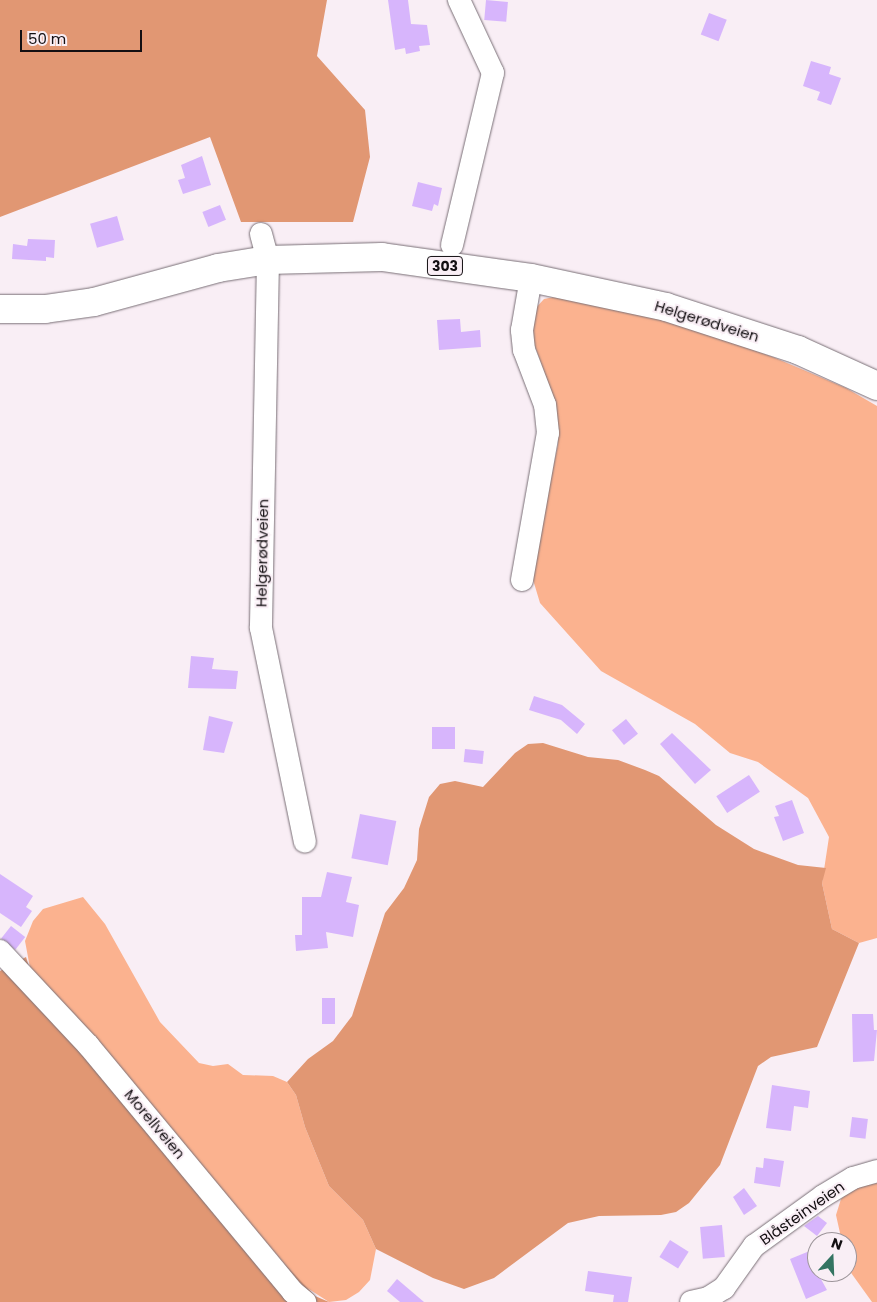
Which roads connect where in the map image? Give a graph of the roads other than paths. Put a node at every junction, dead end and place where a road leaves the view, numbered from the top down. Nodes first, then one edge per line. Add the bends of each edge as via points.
1 (459, 0) edge
2 (261, 234) dead end
3 (452, 245) dead end
4 (268, 260) junction
5 (531, 278) junction
6 (0, 310) edge
7 (877, 386) edge
8 (522, 580) dead end
9 (305, 842) dead end
10 (0, 951) edge
11 (877, 1171) edge
12 (305, 1302) edge
13 (691, 1302) edge

1 - 3 street via 493,73
2 - 4 street
4 - 5 main road, Helgerødveien / 303 via 382,257
4 - 6 main road, Helgerødveien / 303 via 218,268 94,302 46,309
4 - 9 street, Helgerødveien via 261,628
5 - 7 main road, Helgerødveien / 303 via 614,294 727,326 798,350
5 - 8 street via 522,330 524,350 545,405 548,433
10 - 12 street, Morellveien via 94,1052 293,1292
11 - 13 street, Blåsteinveien via 853,1178 823,1196 754,1246 724,1288 708,1298

